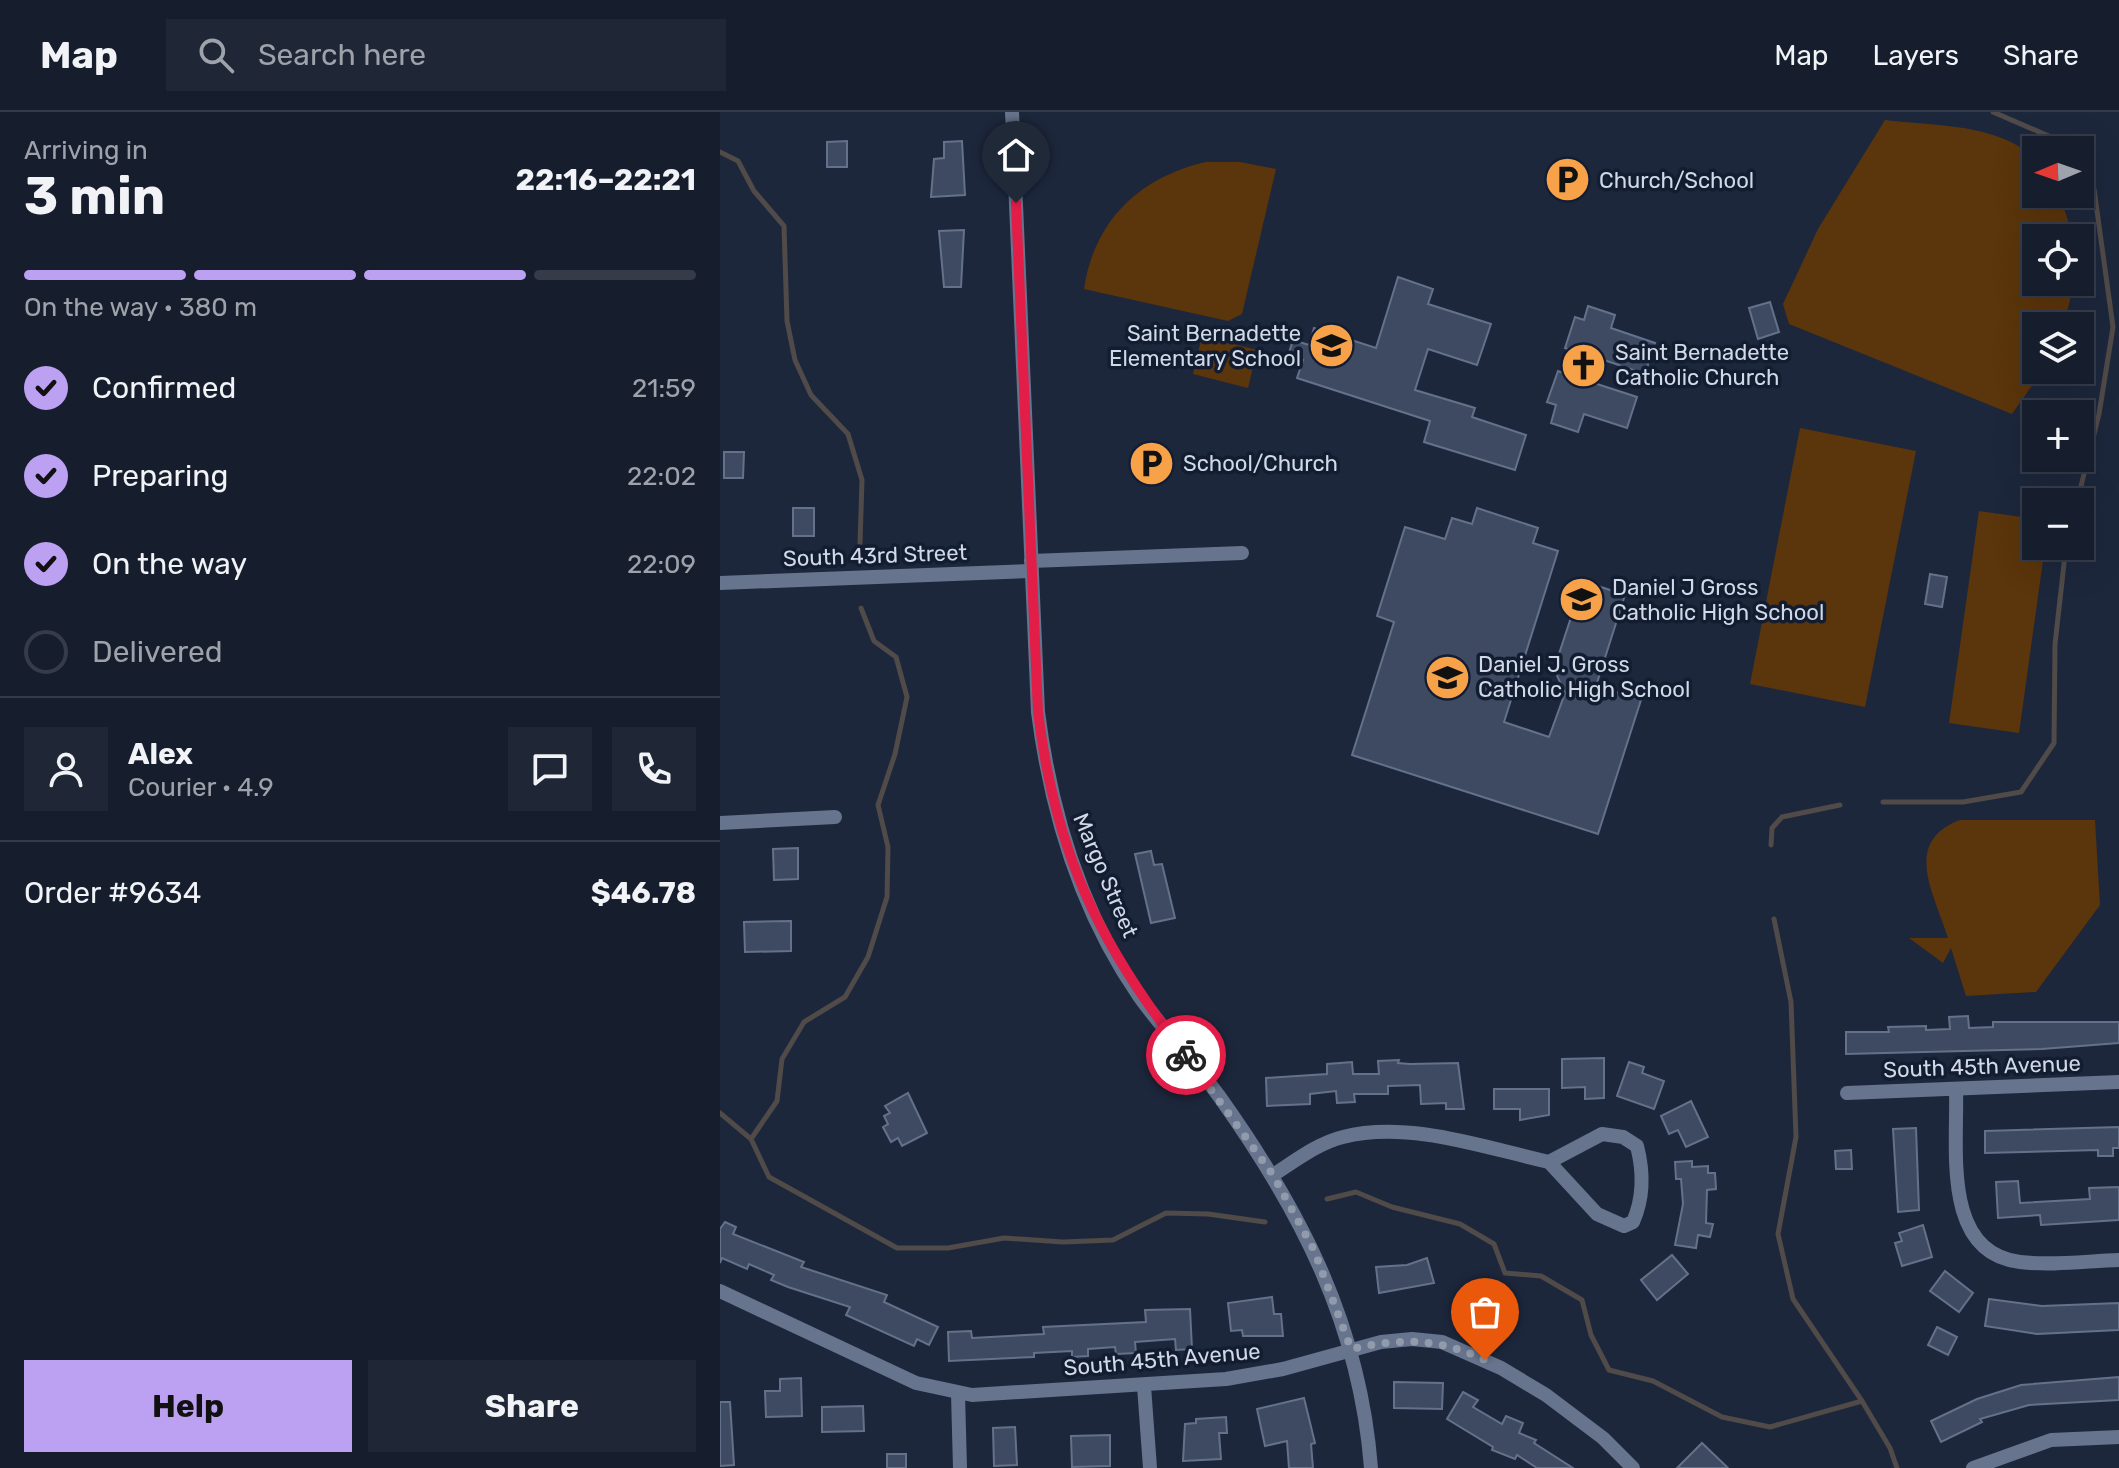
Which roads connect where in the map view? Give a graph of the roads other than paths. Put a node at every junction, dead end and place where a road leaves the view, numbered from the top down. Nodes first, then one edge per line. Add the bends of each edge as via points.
1 (1012, 112) edge
2 (1242, 553) dead end
3 (1031, 566) junction
4 (720, 583) edge
5 (835, 817) dead end
6 (720, 823) edge
7 (2119, 1082) edge
8 (1956, 1090) junction
9 (1847, 1093) dead end
10 (1549, 1162) junction
11 (1273, 1175) junction
12 (2119, 1260) edge
13 (720, 1291) edge
14 (1351, 1349) junction
15 (1144, 1386) junction
16 (958, 1394) junction
17 (2119, 1437) edge
18 (960, 1468) edge
19 (1150, 1468) edge
20 (1371, 1468) edge
21 (1633, 1468) edge
22 (1973, 1468) edge

1 - 3 street, Margo Street
2 - 3 street, South 43rd Street
3 - 4 street, South 43rd Street
3 - 11 street, Margo Street via 1044,759 1072,864 1104,936 1139,996
5 - 6 street
7 - 8 street, South 45th Avenue
8 - 9 street, South 45th Avenue
8 - 12 street via 1963,1214 1979,1244 2019,1262
10 - 10 street via 1597,1214 1624,1226 1633,1222 1643,1200 1637,1146 1602,1134
10 - 11 street via 1420,1136 1367,1132 1322,1145
11 - 14 street, Margo Street via 1314,1250
13 - 16 street, South 45th Avenue via 916,1383
14 - 15 street, South 45th Avenue via 1240,1377
14 - 20 street, Margo Street
14 - 21 street, South 45th Avenue via 1412,1339 1469,1352 1546,1395
15 - 16 street, South 45th Avenue
15 - 19 street
16 - 18 street
17 - 22 street via 2051,1440

